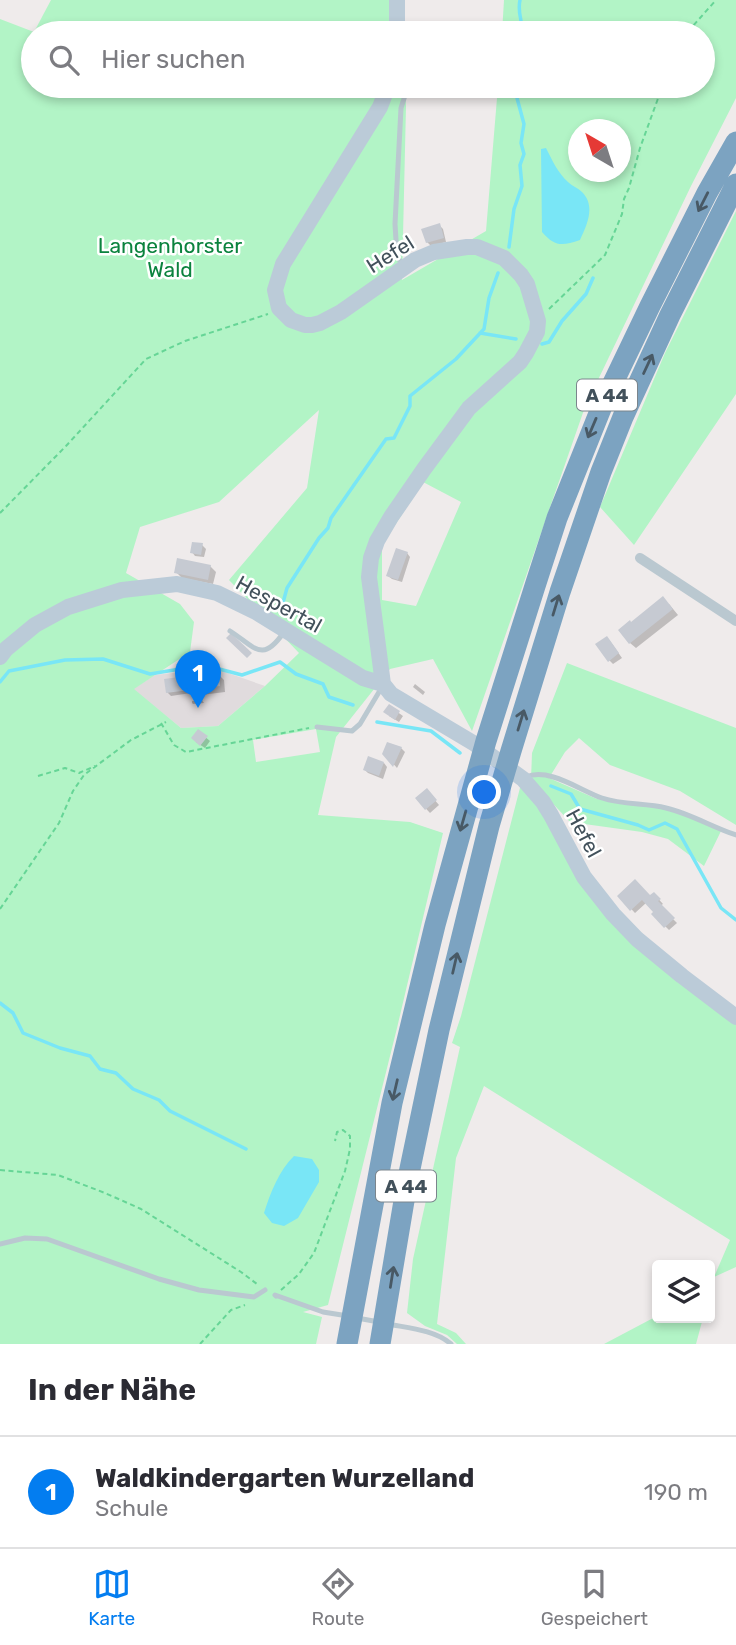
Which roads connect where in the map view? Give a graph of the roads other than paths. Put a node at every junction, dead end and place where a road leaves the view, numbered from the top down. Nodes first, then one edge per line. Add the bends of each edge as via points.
1 (397, 0) edge
2 (397, 21) edge
3 (383, 98) edge
4 (404, 98) edge
5 (736, 142) edge
6 (736, 184) edge
7 (404, 267) junction
8 (640, 558) dead end
9 (736, 621) edge
10 (286, 630) junction
11 (230, 631) dead end
12 (0, 657) edge
13 (383, 684) junction
14 (317, 727) road end
15 (523, 779) junction
16 (736, 835) edge
17 (736, 1017) edge
18 (0, 1244) edge
19 (265, 1290) road end
20 (275, 1296) road end
21 (347, 1344) edge
22 (380, 1344) edge
23 (451, 1344) edge

1 - 2 street
3 - 7 street, Hefel via 283,264 275,290 277,302 291,320 305,325 320,323
4 - 7 lane via 395,224 397,256
5 -> 21 highway, A 44 via 602,406 557,518 486,741 435,925 392,1103
22 -> 6 highway, A 44 via 439,1030 489,826 536,671 601,472 670,315
7 - 13 street, Hefel via 434,252 467,247 486,250 504,258 521,275 538,321 537,332 520,362 469,408 377,541 369,577
8 - 9 street
10 - 11 lane via 268,650 254,648
10 - 12 street, Hespertal via 217,593 177,584 122,590 68,607 35,625
10 - 13 street, Hespertal via 363,678
13 - 14 lane via 352,731
13 - 15 street, Hefel via 391,694
15 - 16 lane via 546,775 601,797 693,816
15 - 17 street, Hefel via 543,802 584,877 613,914
18 - 19 lane via 47,1239 199,1290 254,1297
20 - 23 lane via 323,1312 422,1330

